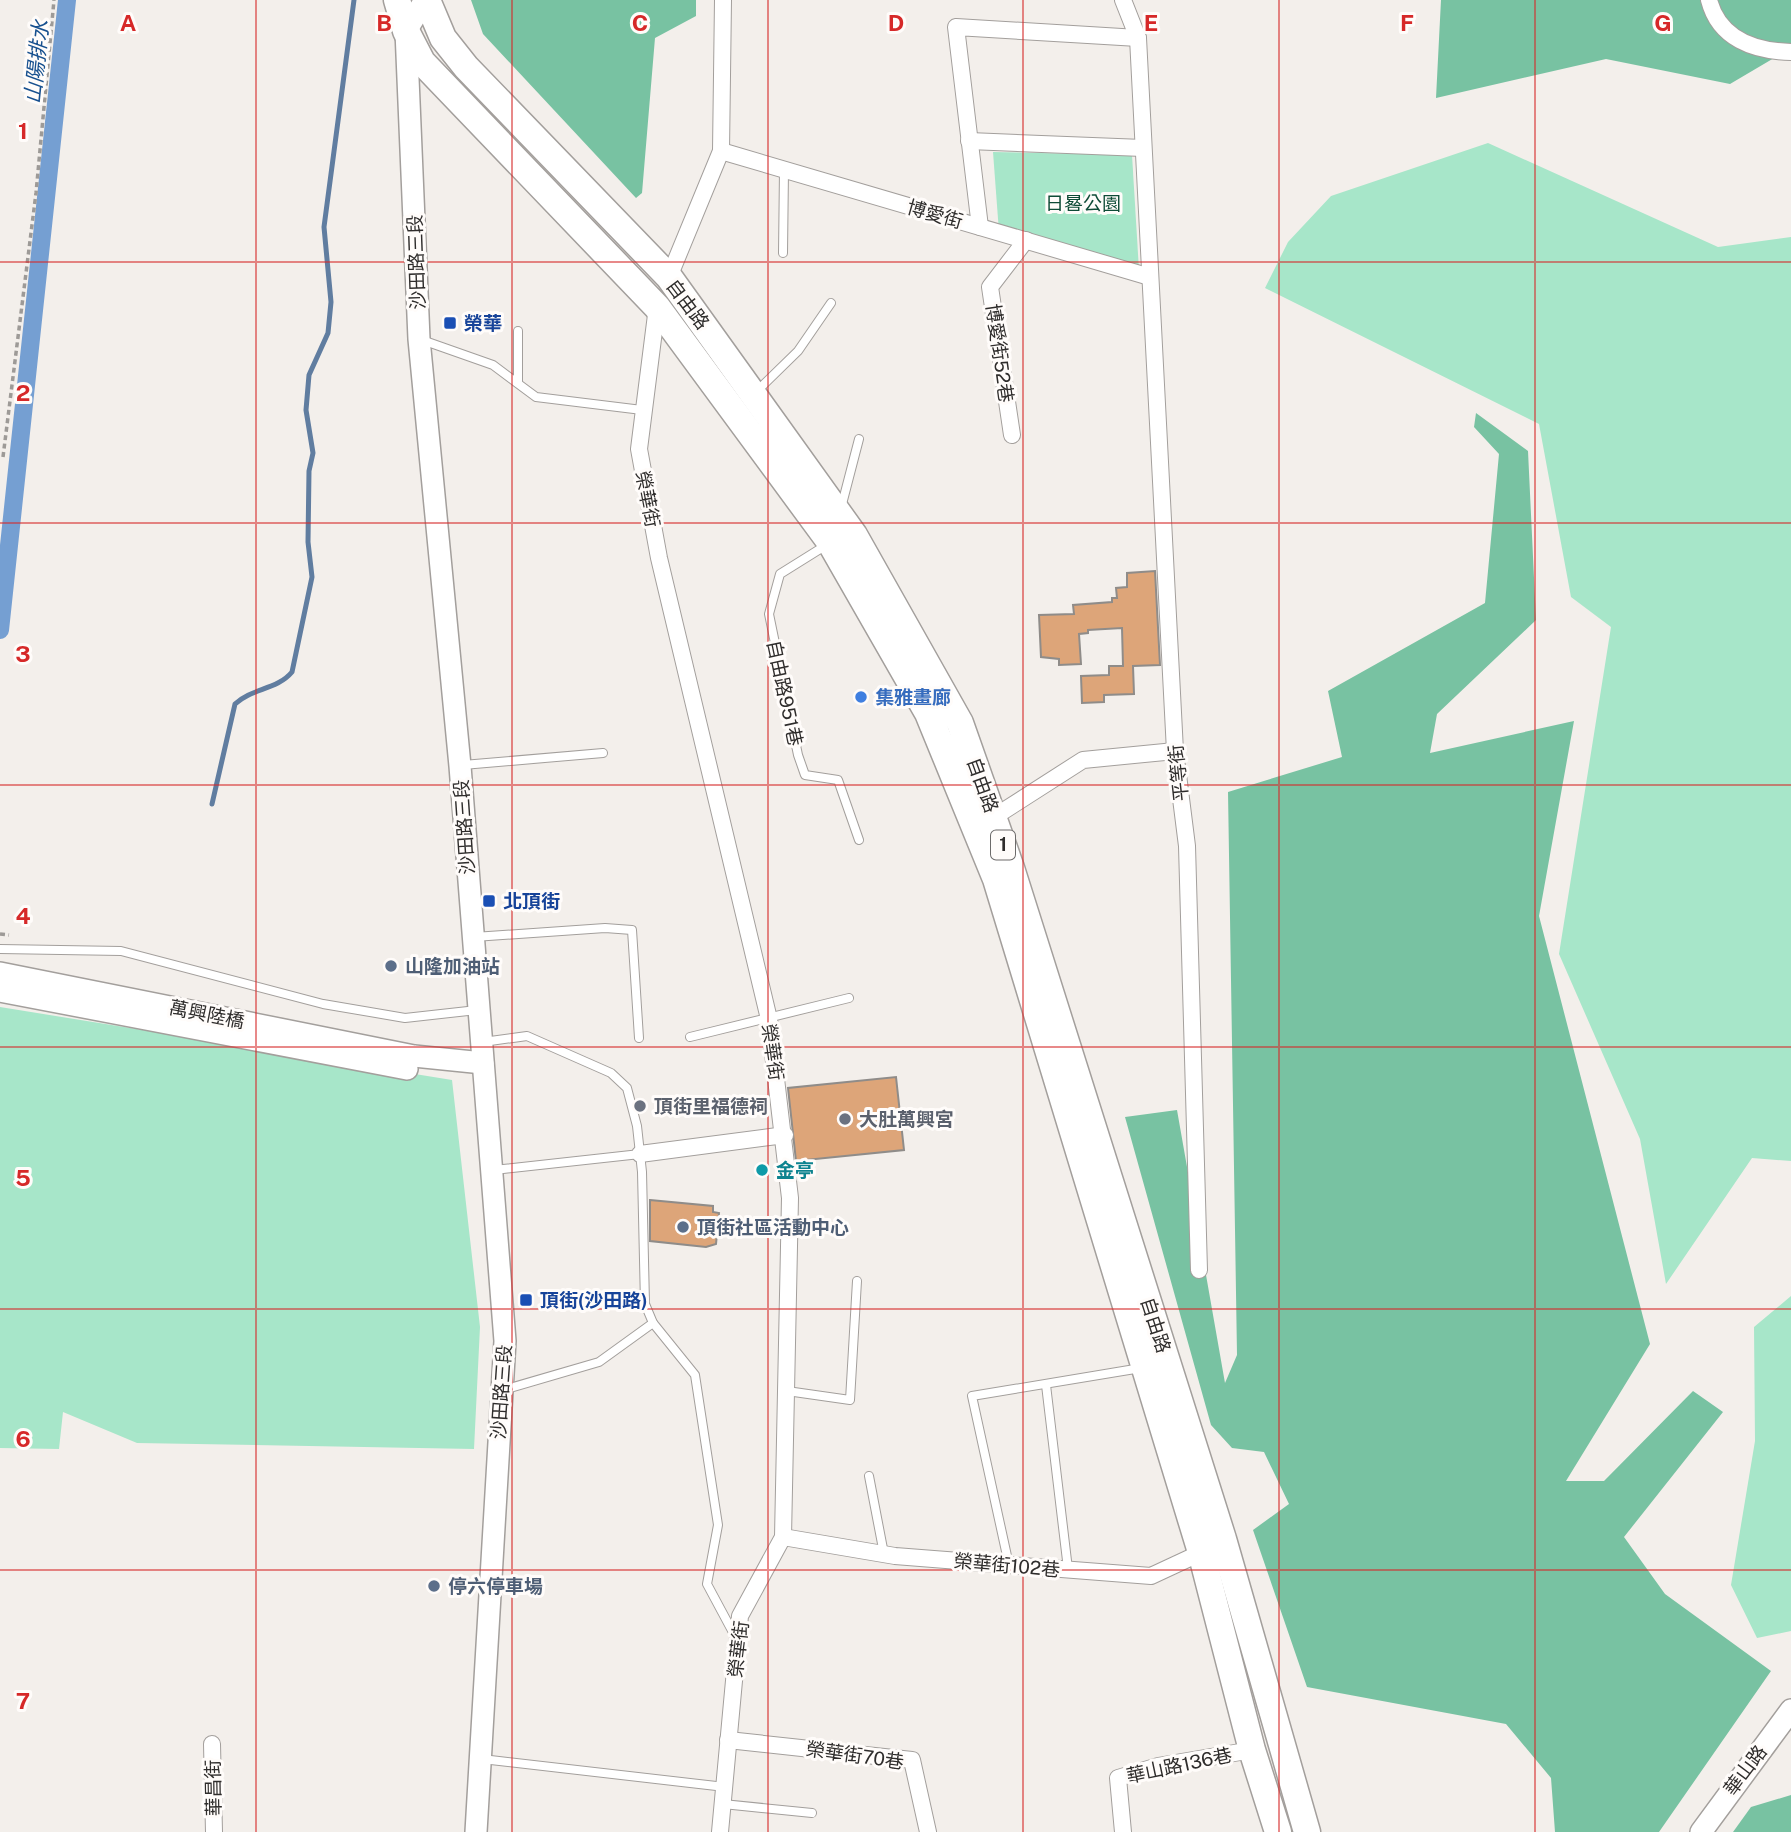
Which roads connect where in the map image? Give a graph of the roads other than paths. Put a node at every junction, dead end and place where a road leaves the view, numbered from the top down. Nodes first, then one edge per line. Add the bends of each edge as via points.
1 (397, 0) edge
2 (426, 0) edge
3 (723, 0) edge
4 (1123, 0) edge
5 (1709, 0) edge
6 (406, 31) junction
7 (1138, 38) junction
8 (1791, 52) edge
9 (970, 141) junction
10 (1143, 148) junction
11 (721, 151) junction
12 (784, 170) junction
13 (980, 227) junction
14 (1026, 240) junction
15 (783, 253) dead end
16 (669, 277) junction
17 (1150, 277) junction
18 (831, 303) dead end
19 (657, 307) junction
20 (517, 331) dead end
21 (419, 339) junction
22 (518, 383) junction
23 (755, 393) junction
24 (642, 410) junction
25 (1012, 435) dead end
26 (859, 439) dead end
27 (840, 514) junction
28 (830, 542) junction
29 (861, 571) junction
30 (1175, 751) junction
31 (603, 753) dead end
32 (460, 766) junction
33 (994, 817) junction
34 (859, 840) dead end
35 (472, 937) junction
36 (0, 949) edge
37 (0, 973) edge
38 (0, 990) edge
39 (849, 998) dead end
40 (477, 1010) junction
41 (769, 1019) junction
42 (690, 1037) dead end
43 (639, 1038) dead end
44 (481, 1053) junction
45 (413, 1063) junction
46 (785, 1135) junction
47 (640, 1154) junction
48 (491, 1170) junction
49 (1199, 1270) dead end
50 (857, 1281) dead end
51 (653, 1324) junction
52 (1144, 1368) junction
53 (1046, 1385) junction
54 (500, 1391) junction
55 (787, 1391) junction
56 (869, 1476) dead end
57 (783, 1538) junction
58 (1213, 1547) junction
59 (884, 1554) junction
60 (1009, 1565) junction
61 (1068, 1569) junction
62 (737, 1642) junction
63 (1791, 1710) edge
64 (728, 1740) junction
65 (212, 1744) dead end
66 (1252, 1750) junction
67 (482, 1759) junction
68 (724, 1787) junction
69 (723, 1804) junction
70 (812, 1813) dead end
71 (214, 1832) edge
72 (476, 1832) edge
73 (720, 1832) edge
74 (928, 1832) edge
75 (1123, 1832) edge
76 (1278, 1832) edge
77 (1307, 1832) edge
78 (1701, 1832) edge

1 - 6 main road, 沙田路三段 / 1
2 - 6 street
2 - 16 main road, 自由路 / 1 via 443,38 466,67
3 - 11 street
4 - 7 street, 平等街
5 - 8 street via 1713,18 1729,32 1763,51
6 - 19 main road, 自由路 / 1 via 422,62
6 - 21 street, 沙田路三段
7 - 9 street via 956,27
7 - 10 street, 平等街
9 - 10 street
9 - 13 street
10 - 17 street, 平等街
11 - 12 street, 博愛街
11 - 16 street, 榮華街
12 - 13 street, 博愛街
12 - 15 lane
13 - 14 street, 博愛街
14 - 17 street, 博愛街
14 - 25 street, 博愛街52巷 via 990,287
16 - 19 street, 榮華街
16 - 23 main road, 自由路 / 1
17 - 30 street, 平等街
18 - 23 lane via 798,351
19 - 24 street, 榮華街
19 - 28 main road, 自由路 / 1
20 - 22 lane
21 - 22 lane via 492,365
21 - 32 street, 沙田路三段
22 - 24 lane via 536,397
23 - 27 main road, 自由路 / 1
24 - 41 street, 榮華街 via 639,449 659,558
26 - 27 lane
27 - 29 main road, 自由路 / 1
28 - 29 main road, 自由路 / 1
28 - 34 lane, 自由路951巷 via 780,574 769,614 805,775 838,780
29 - 33 main road, 自由路 / 1 via 960,723
29 - 52 main road, 自由路 / 1 via 928,713 996,879
30 - 33 street via 1083,761
30 - 49 street, 平等街 via 1186,846
31 - 32 lane
32 - 35 street, 沙田路三段
33 - 58 main road, 自由路 / 1
35 - 40 street, 沙田路三段
35 - 43 lane via 632,930
36 - 40 lane via 121,951 323,1004 405,1018
37 - 45 street, 萬興陸橋
38 - 45 street, 萬興陸橋
39 - 41 lane
40 - 44 street, 沙田路三段
41 - 42 lane
41 - 46 street, 榮華街
44 - 45 street
44 - 47 lane via 527,1036 611,1073 627,1088
44 - 48 street, 沙田路三段
46 - 47 street
46 - 55 street, 榮華街 via 790,1198
47 - 48 lane
47 - 51 lane via 645,1304
48 - 54 street, 沙田路三段 via 505,1340
50 - 55 lane via 850,1399
51 - 54 lane via 599,1362
51 - 62 lane via 695,1375 718,1525 707,1584
52 - 53 lane
52 - 58 main road, 自由路 / 1
53 - 60 lane via 972,1396
53 - 61 lane
54 - 67 street, 沙田路三段
55 - 57 street, 榮華街
56 - 59 lane
57 - 59 street, 榮華街102巷
57 - 62 street, 榮華街 via 740,1616
58 - 61 street, 榮華街102巷 via 1151,1576
58 - 66 main road, 自由路 / 1
58 - 77 main road, 自由路 / 1
59 - 60 street, 榮華街102巷
60 - 61 street, 榮華街102巷
62 - 64 street, 榮華街
63 - 78 street, 華山路
64 - 68 street, 榮華街
64 - 74 street, 榮華街70巷 via 912,1760
65 - 71 street, 華昌街
66 - 75 street, 華山路136巷 via 1158,1766 1118,1778
66 - 76 main road, 自由路 / 1
67 - 68 lane
67 - 72 street, 沙田路三段
68 - 69 street, 榮華街
69 - 70 lane
69 - 73 street, 榮華街

